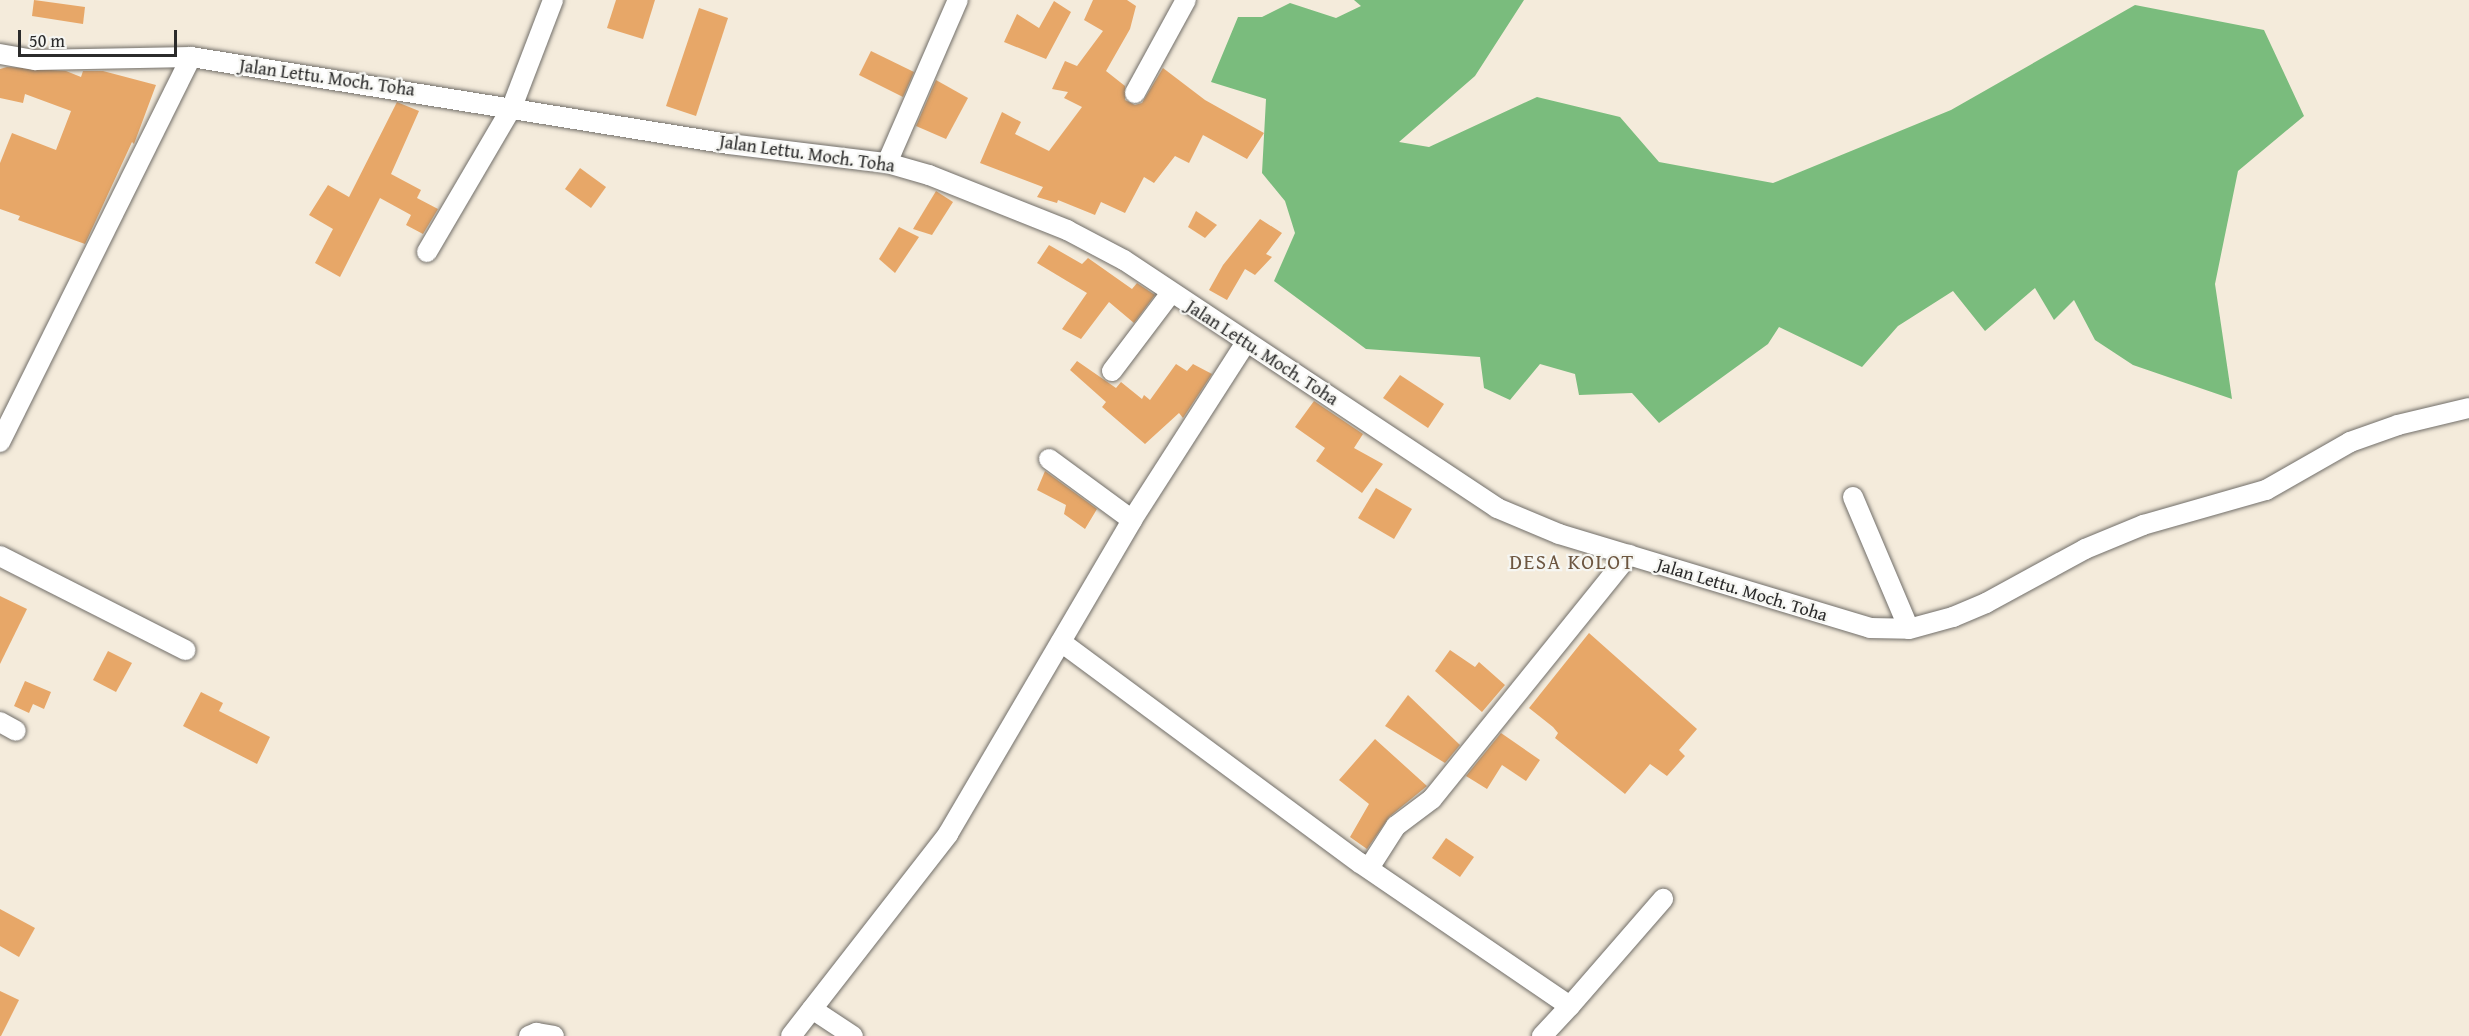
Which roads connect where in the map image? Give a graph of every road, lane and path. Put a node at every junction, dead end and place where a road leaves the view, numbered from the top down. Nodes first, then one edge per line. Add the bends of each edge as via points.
1 (553, 0) edge
2 (958, 0) edge
3 (1186, 0) edge
4 (0, 54) edge
5 (191, 57) junction
6 (1135, 93) dead end
7 (512, 107) junction
8 (887, 163) junction
9 (427, 252) dead end
10 (1171, 292) junction
11 (1245, 344) junction
12 (1112, 371) dead end
13 (2469, 408) edge
14 (0, 442) edge
15 (1049, 459) dead end
16 (1853, 497) dead end
17 (1132, 520) junction
18 (1629, 555) junction
19 (0, 556) edge
20 (1909, 629) junction
21 (1061, 642) junction
22 (185, 650) dead end
23 (1369, 868) junction
24 (1664, 899) dead end
25 (1570, 1006) junction
26 (812, 1009) junction
27 (529, 1036) edge
28 (554, 1036) edge
29 (791, 1036) edge
30 (853, 1036) edge
31 (1542, 1036) edge

1 - 7 street
2 - 8 street
3 - 6 street
4 - 5 street, Jalan Lettu. Moch. Toha via 35,60
5 - 7 street, Jalan Lettu. Moch. Toha
5 - 14 street
7 - 8 street, Jalan Lettu. Moch. Toha via 729,144
7 - 9 street
8 - 10 street, Jalan Lettu. Moch. Toha via 963,187 1067,230 1124,260
10 - 11 street, Jalan Lettu. Moch. Toha
10 - 12 street
11 - 17 street
11 - 18 street, Jalan Lettu. Moch. Toha via 1497,508 1559,534
13 - 20 street, Jalan Lettu. Moch. Toha via 2349,442 2266,490 2143,525 2085,549 1986,603
15 - 17 street
16 - 20 street
17 - 21 street
18 - 20 street, Jalan Lettu. Moch. Toha via 1842,622
18 - 23 street via 1432,799 1396,826
19 - 22 street
21 - 23 street
21 - 26 street via 948,834
23 - 25 street
24 - 25 street
25 - 31 street
26 - 29 street
26 - 30 street
27 - 28 street

